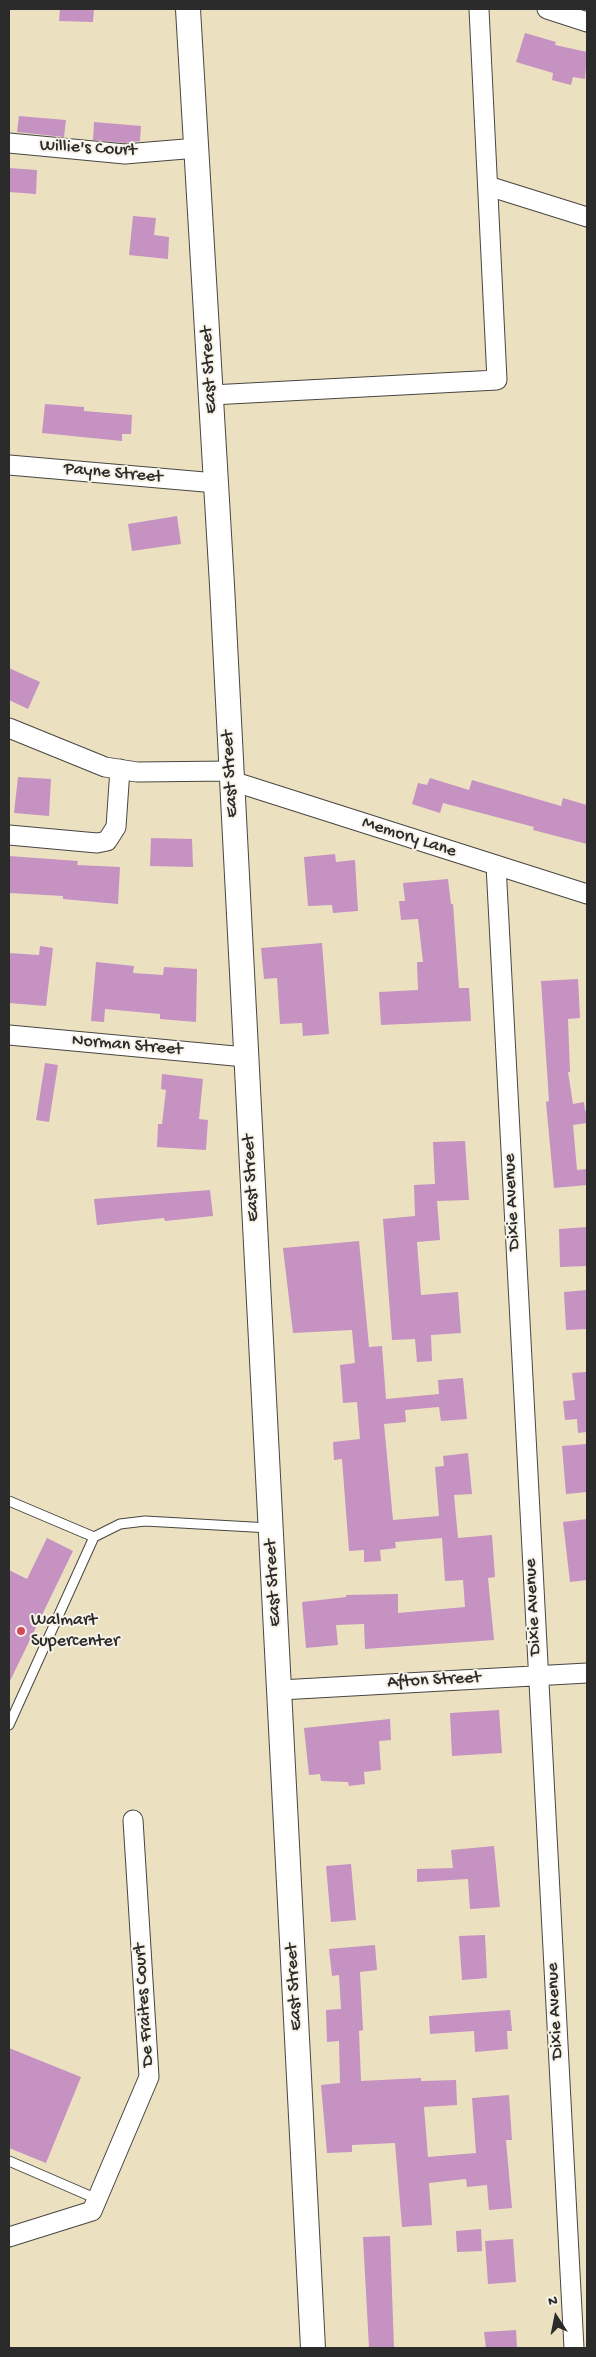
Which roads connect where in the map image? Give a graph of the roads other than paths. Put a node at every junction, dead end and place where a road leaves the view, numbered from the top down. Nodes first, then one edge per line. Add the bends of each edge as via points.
1 (188, 9) edge
2 (479, 9) edge
3 (547, 9) edge
4 (587, 22) edge
5 (9, 143) edge
6 (197, 148) junction
7 (488, 186) junction
8 (587, 217) edge
9 (211, 395) junction
10 (9, 465) edge
11 (216, 483) junction
12 (9, 728) edge
13 (120, 770) junction
14 (231, 776) junction
15 (9, 835) edge
16 (496, 865) junction
17 (587, 894) edge
18 (9, 1035) edge
19 (245, 1057) junction
20 (9, 1501) edge
21 (271, 1528) junction
22 (94, 1537) junction
23 (587, 1673) edge
24 (538, 1676) junction
25 (280, 1690) junction
26 (9, 1725) edge
27 (133, 1820) dead end
28 (9, 2161) edge
29 (96, 2199) junction
30 (9, 2238) edge
31 (313, 2348) edge
32 (574, 2348) edge

1 - 6 street, East Street
2 - 7 street
3 - 4 street
5 - 6 street, Willie's Court via 125,154
6 - 9 street, East Street
7 - 8 street
7 - 9 street via 497,380
9 - 11 street, East Street
10 - 11 street, Payne Street
11 - 14 street, East Street
12 - 13 street, Memory Lane via 105,767
13 - 14 street, Memory Lane
13 - 15 street via 116,827 107,841 97,843
14 - 16 street, Memory Lane
14 - 19 street, East Street
16 - 17 street, Memory Lane
16 - 24 street, Dixie Avenue
18 - 19 street, Norman Street
19 - 21 street, East Street
20 - 22 lane
21 - 22 lane via 145,1521 120,1524
21 - 25 street, East Street
22 - 26 lane
23 - 24 street, Afton Street
24 - 25 street, Afton Street
24 - 32 street, Dixie Avenue
25 - 31 street, East Street
27 - 29 street, De Fraites Court via 149,2077
28 - 29 lane
29 - 30 street, De Fraites Court via 92,2211

